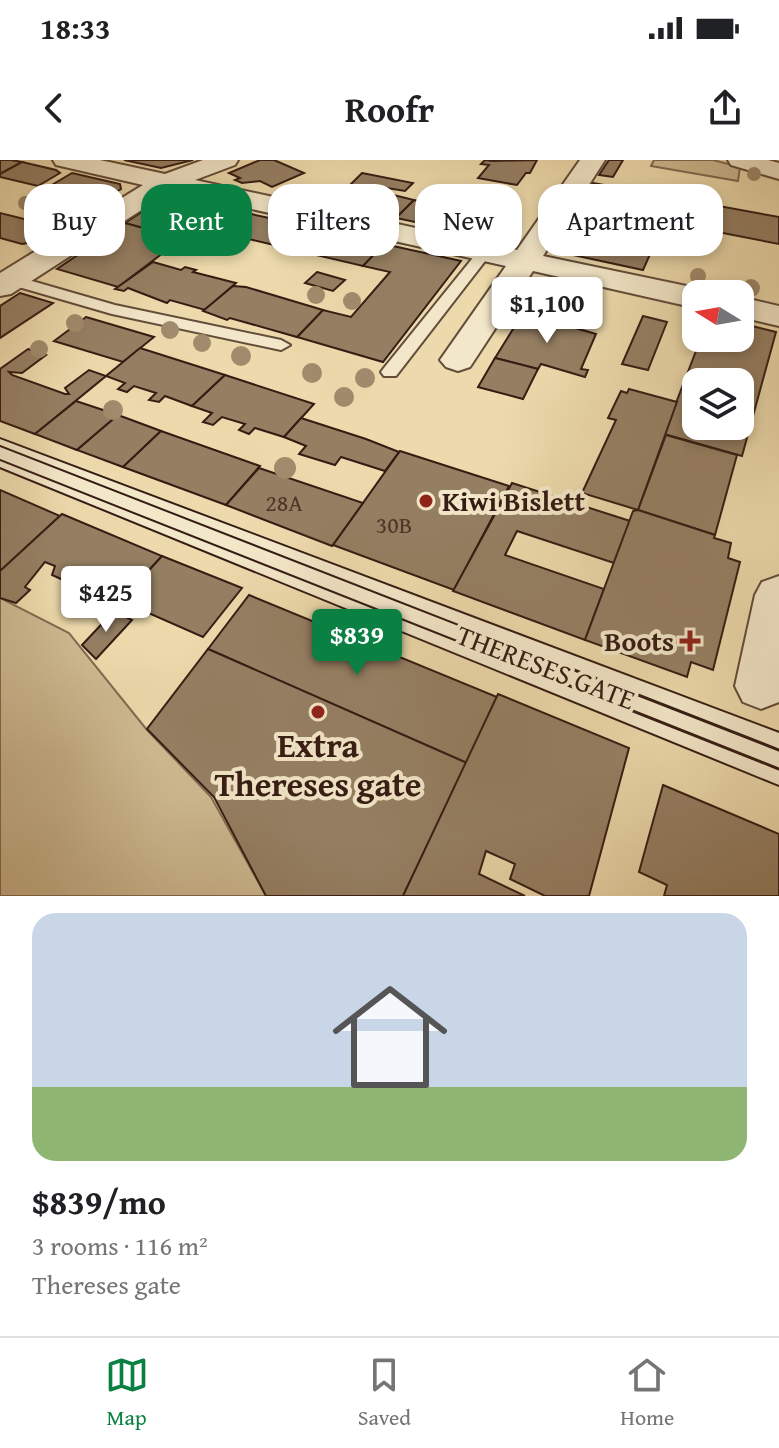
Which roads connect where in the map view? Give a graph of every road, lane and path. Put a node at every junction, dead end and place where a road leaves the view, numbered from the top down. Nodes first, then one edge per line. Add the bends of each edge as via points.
1 (65, 160) edge
2 (226, 160) edge
3 (593, 160) edge
4 (740, 160) edge
5 (779, 171) edge
6 (167, 182) junction
7 (415, 237) edge
8 (482, 256) edge
9 (504, 256) edge
10 (523, 260) junction
11 (11, 272) edge
12 (682, 295) edge
13 (754, 310) edge
14 (779, 316) edge
15 (281, 345) dead end
16 (458, 360) dead end
17 (390, 372) dead end
18 (0, 452) edge
19 (779, 595) edge
20 (761, 686) dead end
21 (779, 759) edge

1 - 6 street
2 - 6 street
3 - 10 street
4 - 5 street
6 - 7 street
6 - 11 street
8 - 17 lane
9 - 10 street
10 - 12 street
10 - 16 street
11 - 15 lane via 112,309
13 - 14 street
18 - 21 street, THERESES GATE
19 - 20 street

